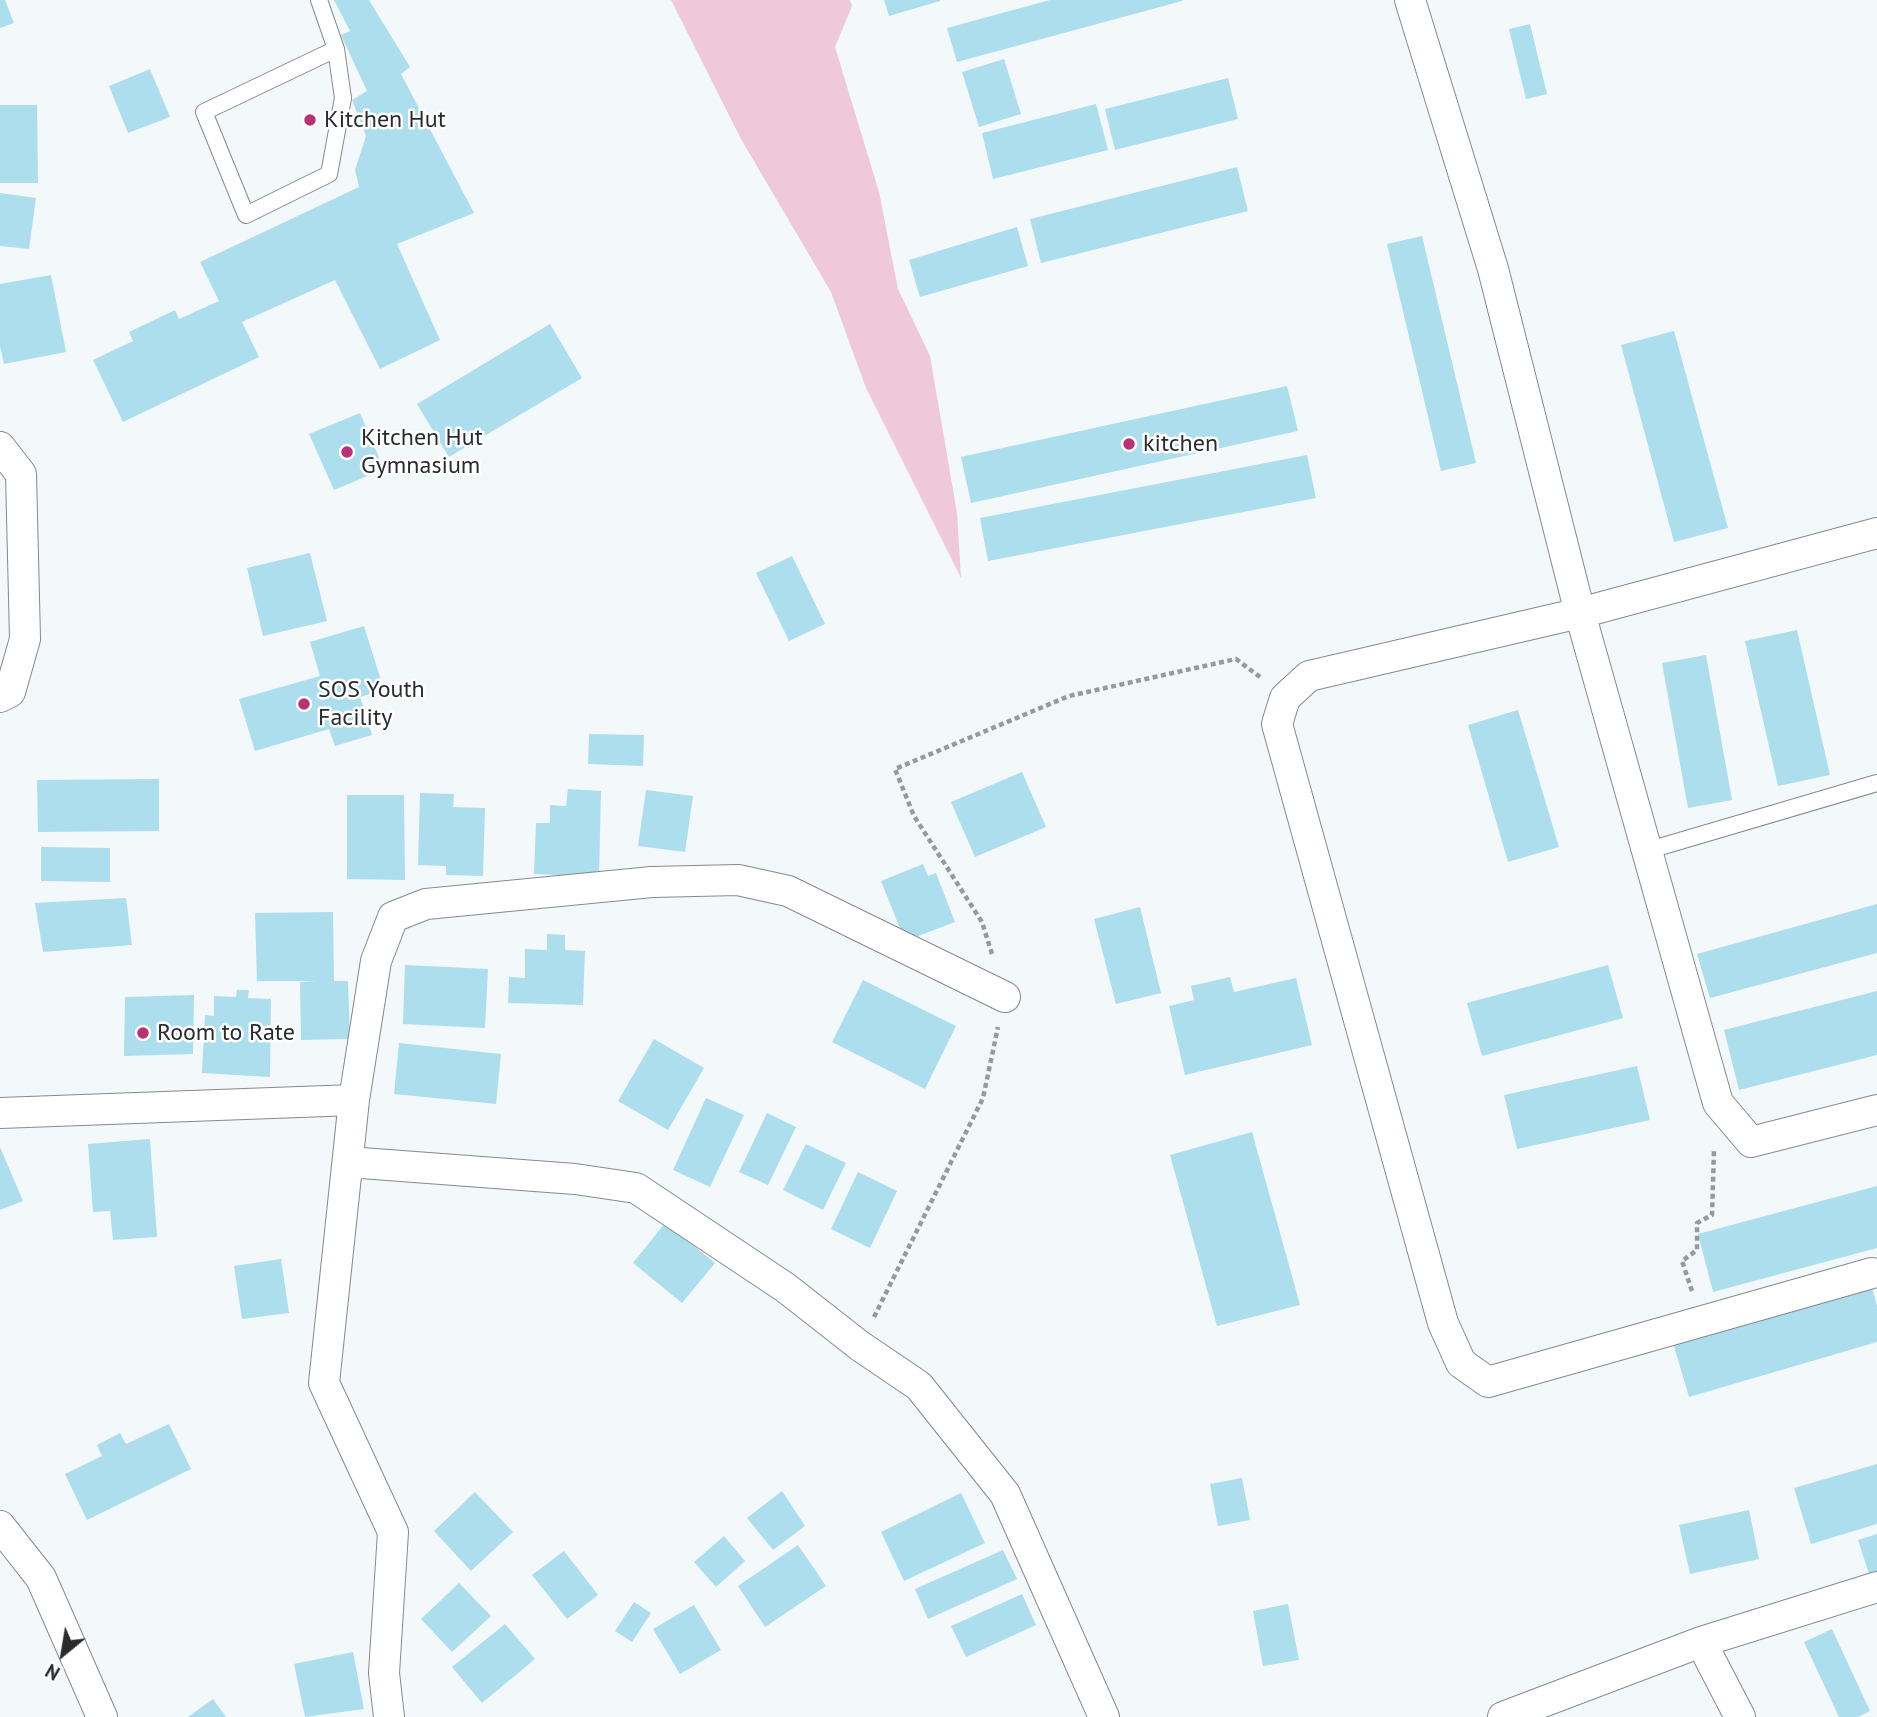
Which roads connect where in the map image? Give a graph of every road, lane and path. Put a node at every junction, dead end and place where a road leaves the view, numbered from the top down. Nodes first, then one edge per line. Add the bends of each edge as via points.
1 (319, 0) edge
2 (1410, 0) edge
3 (336, 49) junction
4 (0, 447) edge
5 (1877, 533) edge
6 (1580, 612) junction
7 (0, 697) edge
8 (1285, 698) junction
9 (1877, 783) edge
10 (1646, 851) junction
11 (1005, 997) junction
12 (355, 1100) junction
13 (1877, 1110) edge
14 (0, 1113) edge
15 (1751, 1142) junction
16 (348, 1161) junction
17 (1872, 1273) dead end
18 (1703, 1321) junction
19 (860, 1346) junction
20 (0, 1526) edge
21 (1877, 1587) edge
22 (1701, 1642) junction
23 (102, 1717) edge
24 (389, 1717) edge
25 (1104, 1717) edge
26 (1503, 1717) edge
27 (1740, 1717) edge

1 - 3 lane
2 - 6 street via 1493,269
3 - 3 lane via 343,98 329,174 246,215 204,113
4 - 7 street via 21,474 25,639 10,692
5 - 6 street
6 - 8 street via 1309,676
6 - 10 street
8 - 11 path via 1237,659 1069,696 895,769 914,816 982,922
8 - 18 street via 1277,724 1443,1324 1461,1363 1488,1382
9 - 10 lane
10 - 15 street via 1717,1103
11 - 12 street via 788,891 738,880 652,882 426,904 393,917 376,961
11 - 19 path via 983,1098
12 - 14 street
12 - 16 street
13 - 15 street
15 - 18 path via 1714,1149 1712,1215 1697,1223 1697,1250 1682,1261
16 - 19 street via 636,1188 786,1288
16 - 24 street via 324,1383 393,1532 384,1673
17 - 18 street
19 - 25 street via 919,1386 1005,1494
20 - 23 street via 41,1578
21 - 22 street
22 - 26 street
22 - 27 street

